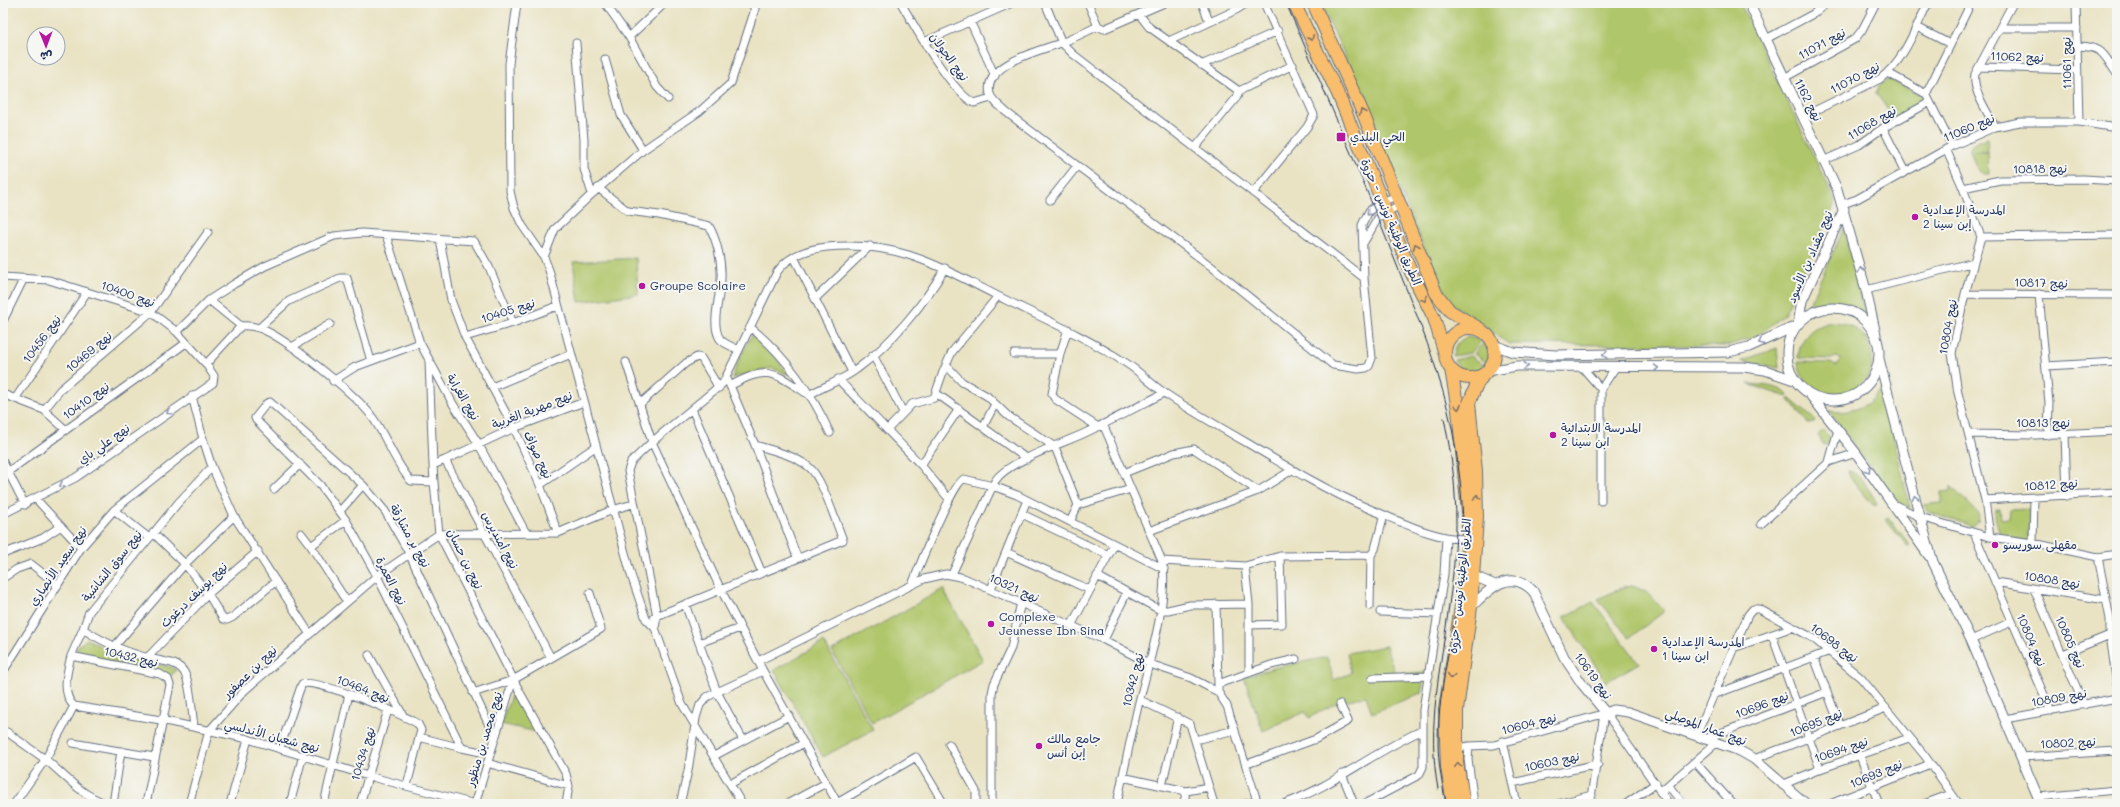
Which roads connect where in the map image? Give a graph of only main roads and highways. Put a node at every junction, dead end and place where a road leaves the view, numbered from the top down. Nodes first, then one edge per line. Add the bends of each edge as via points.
1 (1294, 3) edge
2 (1313, 3) edge
3 (1480, 329) junction
4 (1445, 354) junction
5 (1451, 369) junction
6 (1486, 372) junction
7 (1453, 804) edge
8 (1464, 804) edge

1 -> 4 highway, الطريق الوطنية تونس - حزوة via 1338,94 1411,272 1434,318
3 -> 2 highway, الطريق الوطنية تونس - حزوة via 1450,311 1436,293 1362,111
3 - 4 highway via 1472,327 1456,332 1446,345
3 - 6 highway via 1489,335 1496,354 1493,364
4 - 5 highway
5 - 6 highway via 1463,377 1478,377
5 -> 7 highway, الطريق الوطنية تونس - حزوة via 1463,451 1468,539 1446,710 1447,767
8 -> 6 highway, الطريق الوطنية تونس - حزوة via 1456,748 1457,710 1474,576 1477,499 1469,403 1476,386

